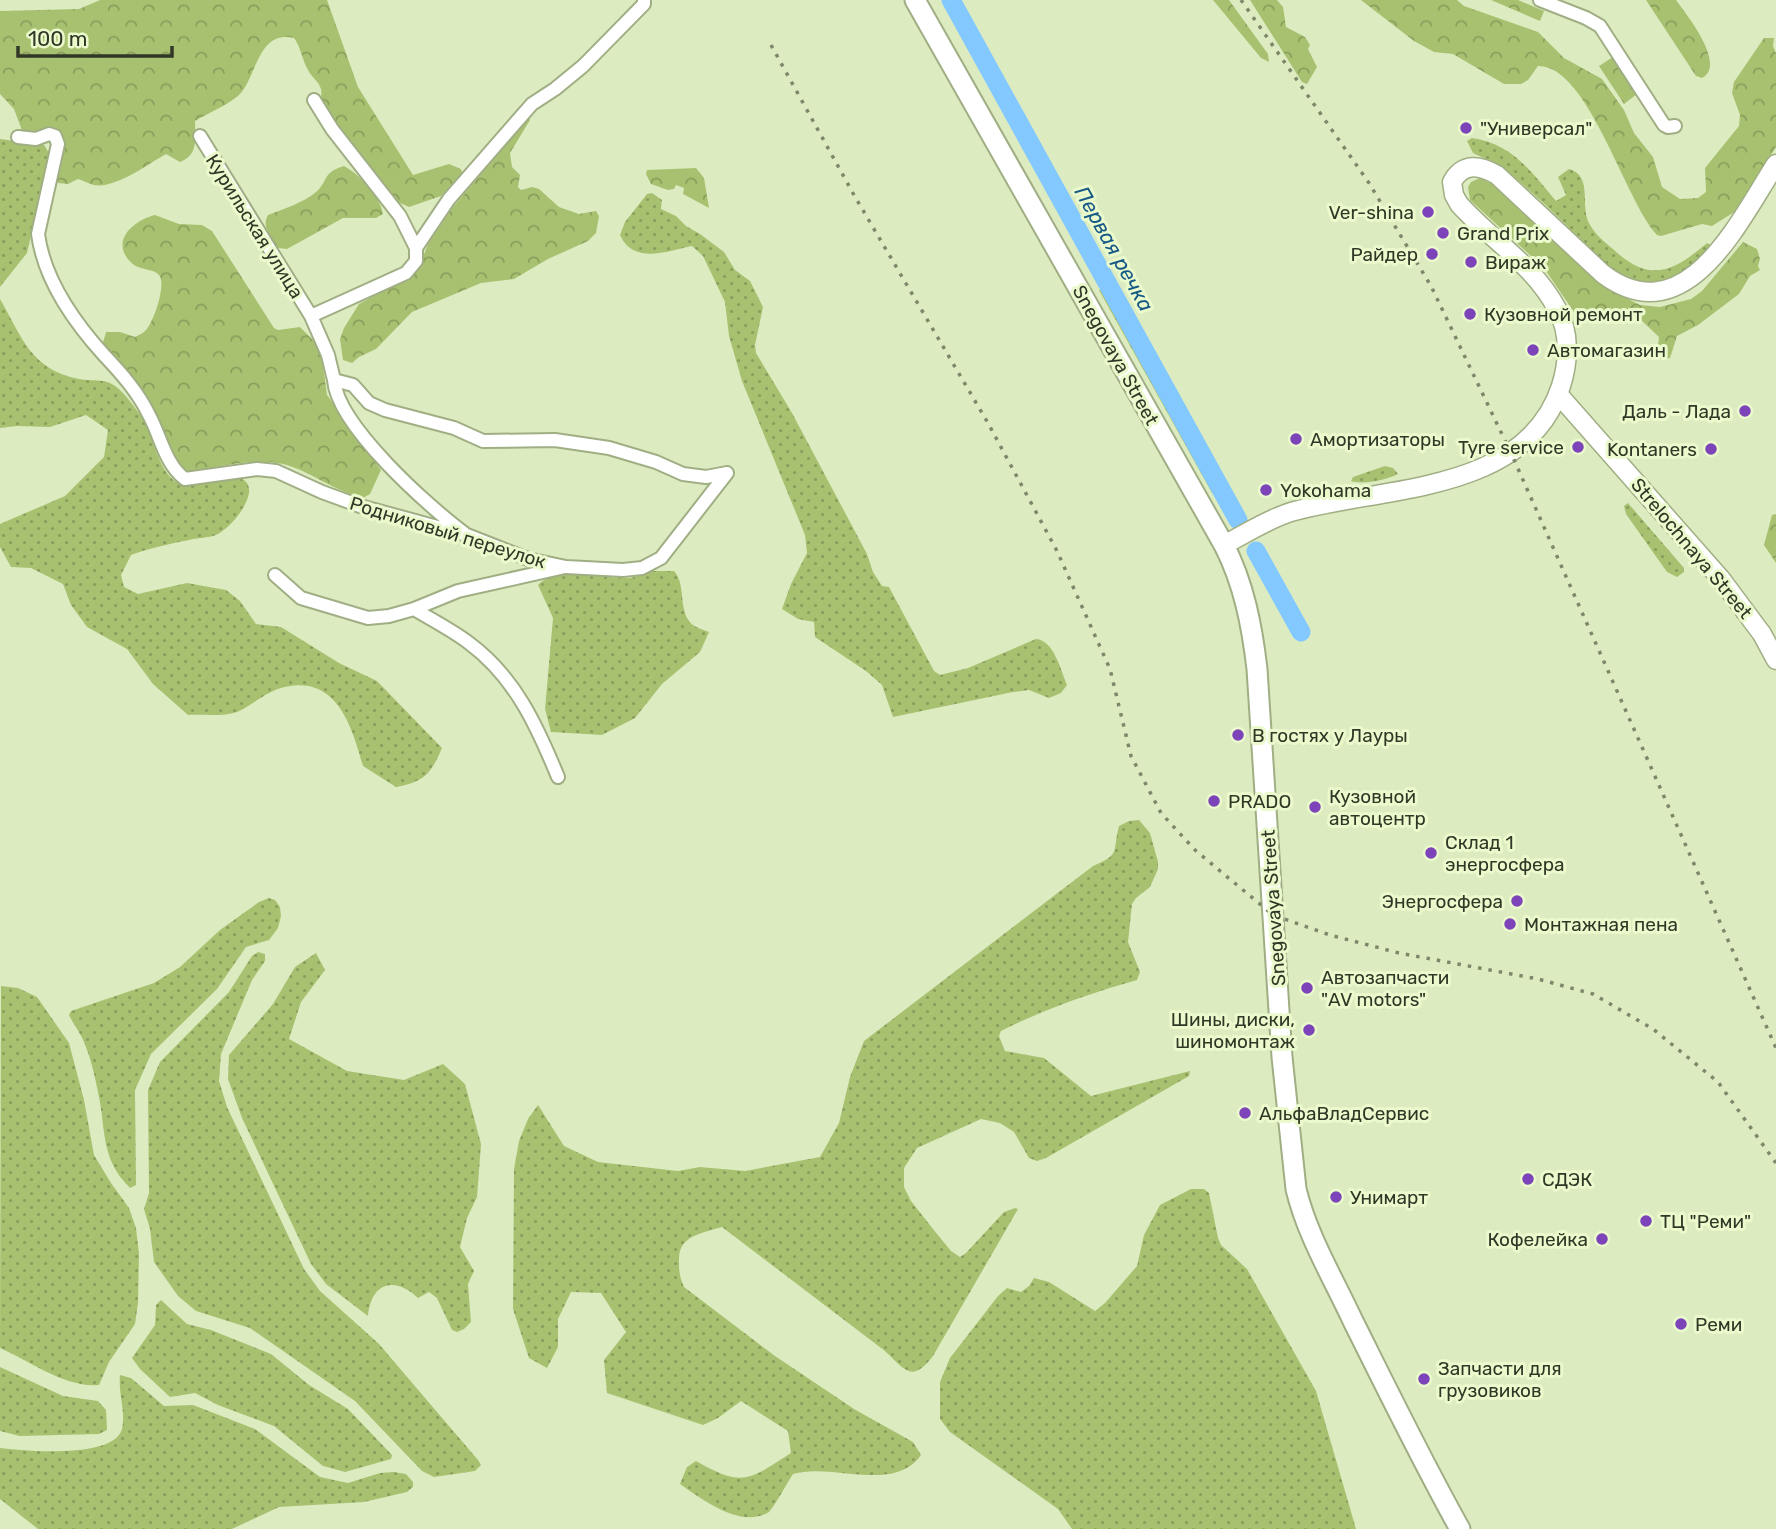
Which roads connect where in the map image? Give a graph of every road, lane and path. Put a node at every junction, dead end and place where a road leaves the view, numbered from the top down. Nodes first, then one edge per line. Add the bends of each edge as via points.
1 (644, 0) edge
2 (915, 0) edge
3 (1540, 0) edge
4 (314, 100) dead end
5 (1675, 126) dead end
6 (200, 136) dead end
7 (18, 137) dead end
8 (1776, 164) edge
9 (416, 248) junction
10 (310, 316) junction
11 (334, 380) junction
12 (1558, 394) junction
13 (467, 535) junction
14 (1226, 544) junction
15 (566, 567) junction
16 (275, 575) dead end
17 (414, 609) junction
18 (1776, 660) edge
19 (558, 777) dead end
20 (1460, 1529) edge

1 - 9 street via 583,65 532,104 449,199
2 - 14 main road, Snegovaya Street
3 - 5 street via 1600,26 1664,125
4 - 9 street via 400,216
6 - 10 street, Курильская улица
7 - 13 street, Родниковый переулок via 55,136 58,144 38,234 40,249 81,328 120,371 149,415 175,471 186,479 257,468 275,471 360,506
8 - 12 main road via 1702,270 1682,284 1651,292 1615,283 1490,171 1476,166 1456,176 1452,187 1459,204 1519,261 1557,308 1566,334 1567,357
9 - 10 street via 416,261 406,273
10 - 11 street, Курильская улица
11 - 13 street, Курильская улица via 342,404 388,467
11 - 15 street, Родниковый переулок via 353,385 369,403 385,411 484,440 555,440 609,448 683,474 727,473 661,558 642,568 623,570
12 - 14 main road via 1526,442 1486,466 1416,488 1282,516
12 - 18 main road, Strelochnaya Street via 1721,579
13 - 15 street, Родниковый переулок via 528,559
14 - 20 main road, Snegovaya Street via 1255,648 1282,1057 1300,1205
15 - 17 street via 458,591
16 - 17 street via 301,598 368,618
17 - 19 street via 468,642 501,672 539,729

